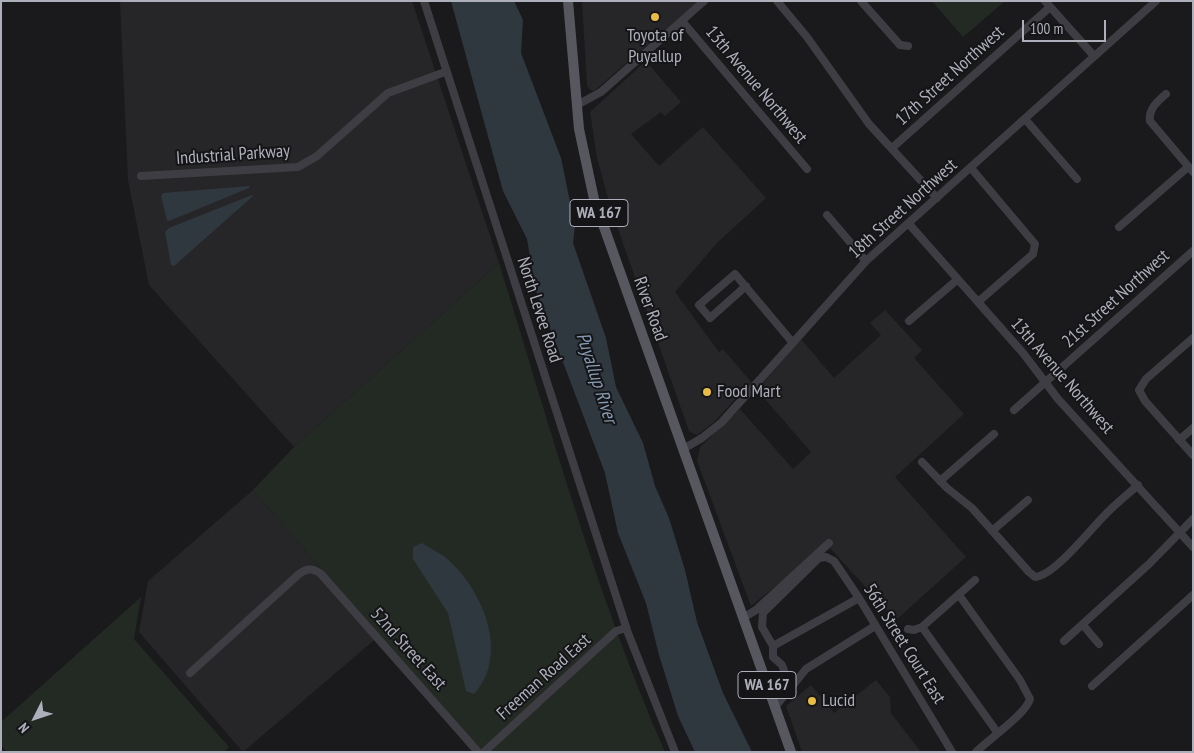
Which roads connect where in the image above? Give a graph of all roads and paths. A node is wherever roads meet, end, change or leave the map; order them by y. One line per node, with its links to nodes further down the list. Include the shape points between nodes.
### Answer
1 (424, 1): 11 (street, North Levee Road)
2 (568, 1): 13 (main road, River Road / WA 167)
3 (704, 1): 8 (street)
4 (777, 1): 17 (street, via 869,124)
5 (861, 1): 9 (street, via 900,45)
6 (1156, 1): 10 (street, 18th Street Northwest)
7 (1047, 4): 10 (street); 17 (street, 17th Street Northwest)
8 (682, 21): 13 (street, via 613,82); 19 (street, 13th Avenue Northwest)
9 (908, 46)
10 (1094, 56): 15 (street, 18th Street Northwest)
11 (445, 72): 21 (street, Industrial Parkway, via 388,93 317,156 298,167); 59 (street, North Levee Road)
12 (1166, 94): 14 (street, via 1154,106)
13 (577, 105): 40 (main road, River Road / WA 167, via 582,147 594,199)
14 (1150, 117): 16 (street); 20 (street)
15 (1025, 119): 18 (street, 18th Street Northwest); 22 (street)
16 (1143, 127)
17 (892, 148): 23 (street)
18 (971, 168): 23 (street, 18th Street Northwest); 31 (street, via 1032,239 1035,249 1026,261)
19 (807, 169)
20 (1191, 170): 26 (street)
21 (141, 176)
22 (1077, 178)
23 (937, 198): 25 (street, 18th Street Northwest)
24 (827, 215): 28 (street)
25 (909, 224): 28 (street, 18th Street Northwest); 29 (street, 13th Avenue Northwest)
26 (1119, 227)
27 (1193, 251): 35 (street, 21st Street Northwest)
28 (866, 261): 34 (street, 18th Street Northwest)
29 (958, 279): 31 (street, 13th Avenue Northwest); 32 (street)
30 (746, 286): 30 (street, via 710,318 699,305 736,274); 34 (street)
31 (978, 302): 35 (street, 13th Avenue Northwest)
32 (909, 321)
33 (1193, 338): 39 (street, via 1139,390)
34 (793, 343): 40 (street, 18th Street Northwest, via 722,422)
35 (1045, 383): 36 (street, 21st Street Northwest); 44 (street, 13th Avenue Northwest)
36 (1014, 410)
37 (1193, 428): 39 (street)
38 (994, 434): 43 (street)
39 (1179, 440): 41 (street)
40 (683, 449): 55 (main road, River Road / WA 167)
41 (1193, 456)
42 (922, 462): 43 (street)
43 (940, 481): 47 (street, via 972,508)
44 (1138, 485): 47 (street, via 1068,554 1037,577 1028,572); 48 (street, 13th Avenue Northwest)
45 (1028, 500): 47 (street)
46 (1193, 519): 48 (street)
47 (992, 531)
48 (1180, 532): 50 (street, 13th Avenue Northwest); 56 (street)
49 (828, 543): 55 (street, via 756,610)
50 (1193, 547)
51 (975, 580): 52 (street)
52 (959, 595): 58 (street); 68 (street, via 1030,696 1026,707)
53 (1193, 595): 65 (street)
54 (859, 598): 57 (street, 56th Street Court East); 63 (street); 63 (street, 56th Street Court East, via 834,561 826,556 819,558 763,613 762,628)
55 (743, 618): 67 (main road, WA 167)
56 (1082, 625): 61 (street); 62 (street)
57 (875, 626): 66 (street, via 806,669); 73 (street, 56th Street Court East)
58 (922, 627): 60 (street); 68 (street)
59 (626, 628): 70 (street, Freeman Road East, via 616,631); 71 (street, North Levee Road)
60 (908, 629)
61 (1064, 640)
62 (1099, 644)
63 (773, 646): 66 (street, via 773,657 782,665)
64 (190, 673): 69 (street, 52nd Street East, via 299,574 314,569 322,574)
65 (1092, 686)
66 (790, 687): 67 (street)
67 (775, 706): 72 (main road, WA 167)
68 (996, 732): 74 (street)
69 (478, 752)
70 (484, 752)
71 (675, 752)
72 (791, 752)
73 (952, 752)
74 (976, 752)

